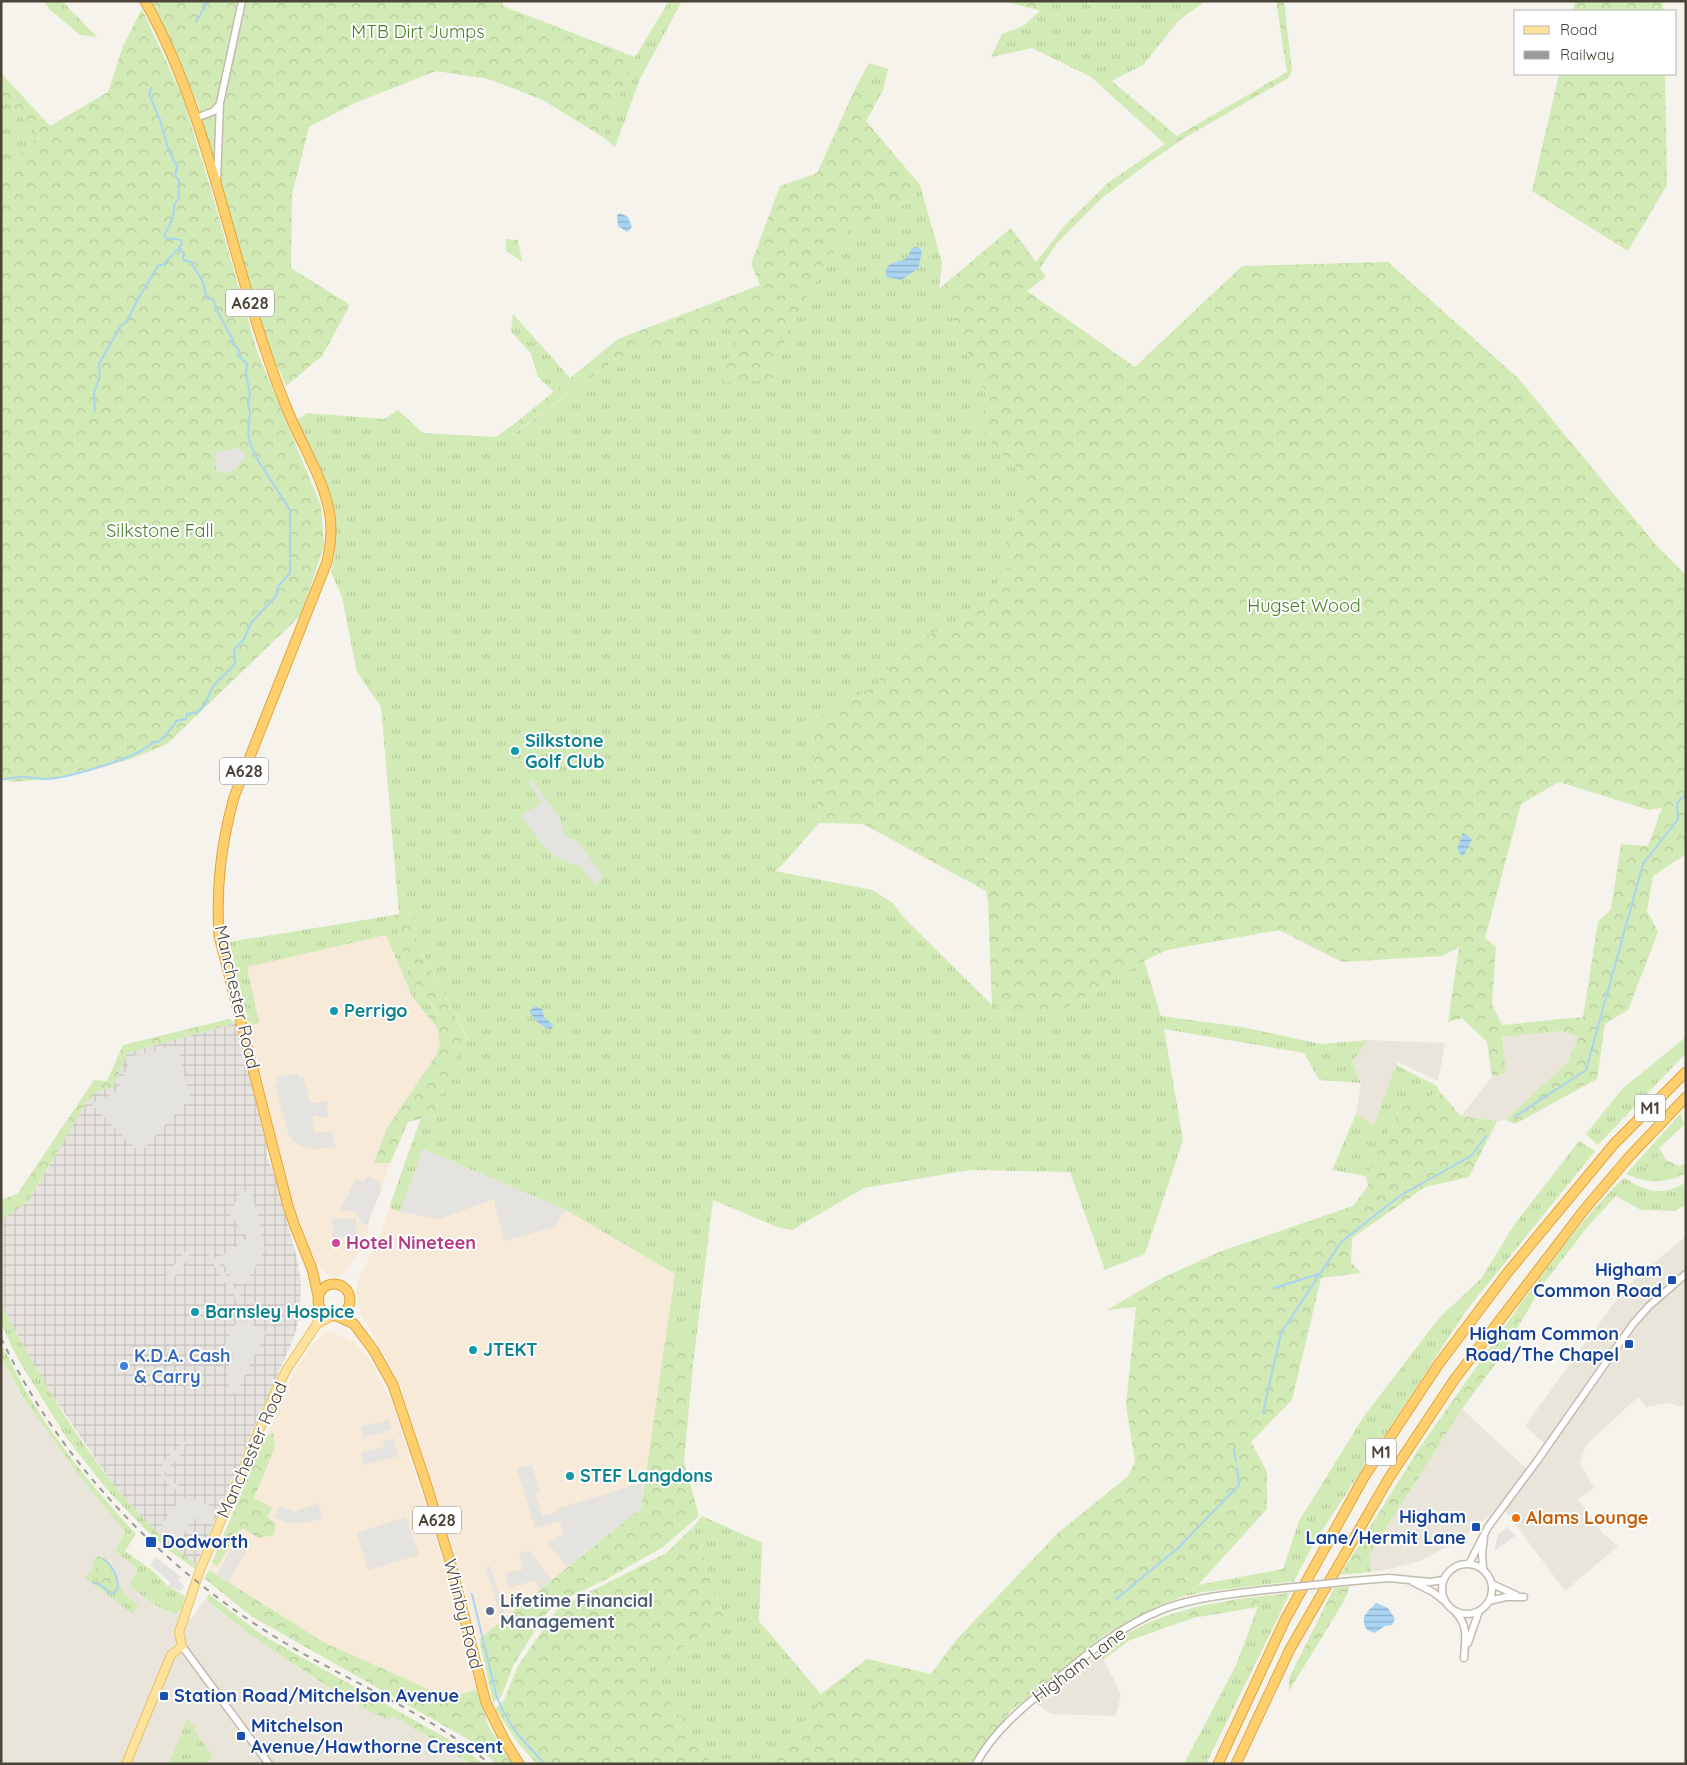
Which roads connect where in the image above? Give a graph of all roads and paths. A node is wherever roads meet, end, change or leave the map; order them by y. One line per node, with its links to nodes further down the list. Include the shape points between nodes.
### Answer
1 (145, 1): 4 (highway, A628, via 189,95)
2 (242, 1): 3 (street)
3 (220, 103): 4 (street, via 214,111); 5 (street)
4 (196, 118): 5 (highway, A628)
5 (217, 188): 8 (highway, Manchester Road / A628, via 254,315 290,416 322,486 332,531 327,562 234,797 224,836 217,894 219,936 288,1206)
6 (1686, 1072): 31 (highway, M1, via 1614,1144 1508,1272 1444,1358 1364,1477 1285,1620)
7 (1686, 1097): 32 (highway, M1, via 1584,1210 1454,1380 1389,1478 1290,1649)
8 (312, 1269): 10 (highway, A628); 11 (highway, Manchester Road / A628)
9 (1686, 1274): 16 (street, via 1633,1324)
10 (335, 1284): 11 (highway, via 324,1288); 12 (highway, A628, via 348,1292)
11 (319, 1303): 13 (highway, A628, via 324,1312); 14 (main road, Manchester Road)
12 (350, 1304): 13 (highway, Manchester Road, via 346,1311); 15 (highway, Whinby Road / A628)
13 (334, 1316): 14 (main road, Manchester Road); 15 (highway, Whinby Road / A628)
14 (318, 1324): 26 (main road, Manchester Road, via 276,1390 196,1581 180,1632)
15 (354, 1324): 29 (highway, Whinby Road / A628, via 378,1356 395,1392 452,1568 486,1702)
16 (1485, 1532): 17 (street); 18 (street)
17 (1469, 1564): 18 (street); 20 (street, via 1455,1566)
18 (1482, 1569): 21 (street)
19 (1402, 1578): 20 (street, via 1430,1582); 22 (street, via 1419,1584); 30 (street, Higham Lane, bridge, via 1353,1580 1201,1598 1167,1608 1103,1642 1013,1716)
20 (1443, 1580): 22 (street)
21 (1492, 1584): 23 (street); 23 (street, via 1524,1597)
22 (1444, 1601): 24 (street)
23 (1489, 1601): 25 (street)
24 (1455, 1612): 25 (street); 25 (street, via 1466,1630 1464,1658)
25 (1479, 1612)
26 (182, 1646): 27 (main road, via 171,1655); 28 (street)
27 (126, 1764)
28 (269, 1764)
29 (519, 1764)
30 (976, 1764)
31 (1218, 1764)
32 (1236, 1764)

